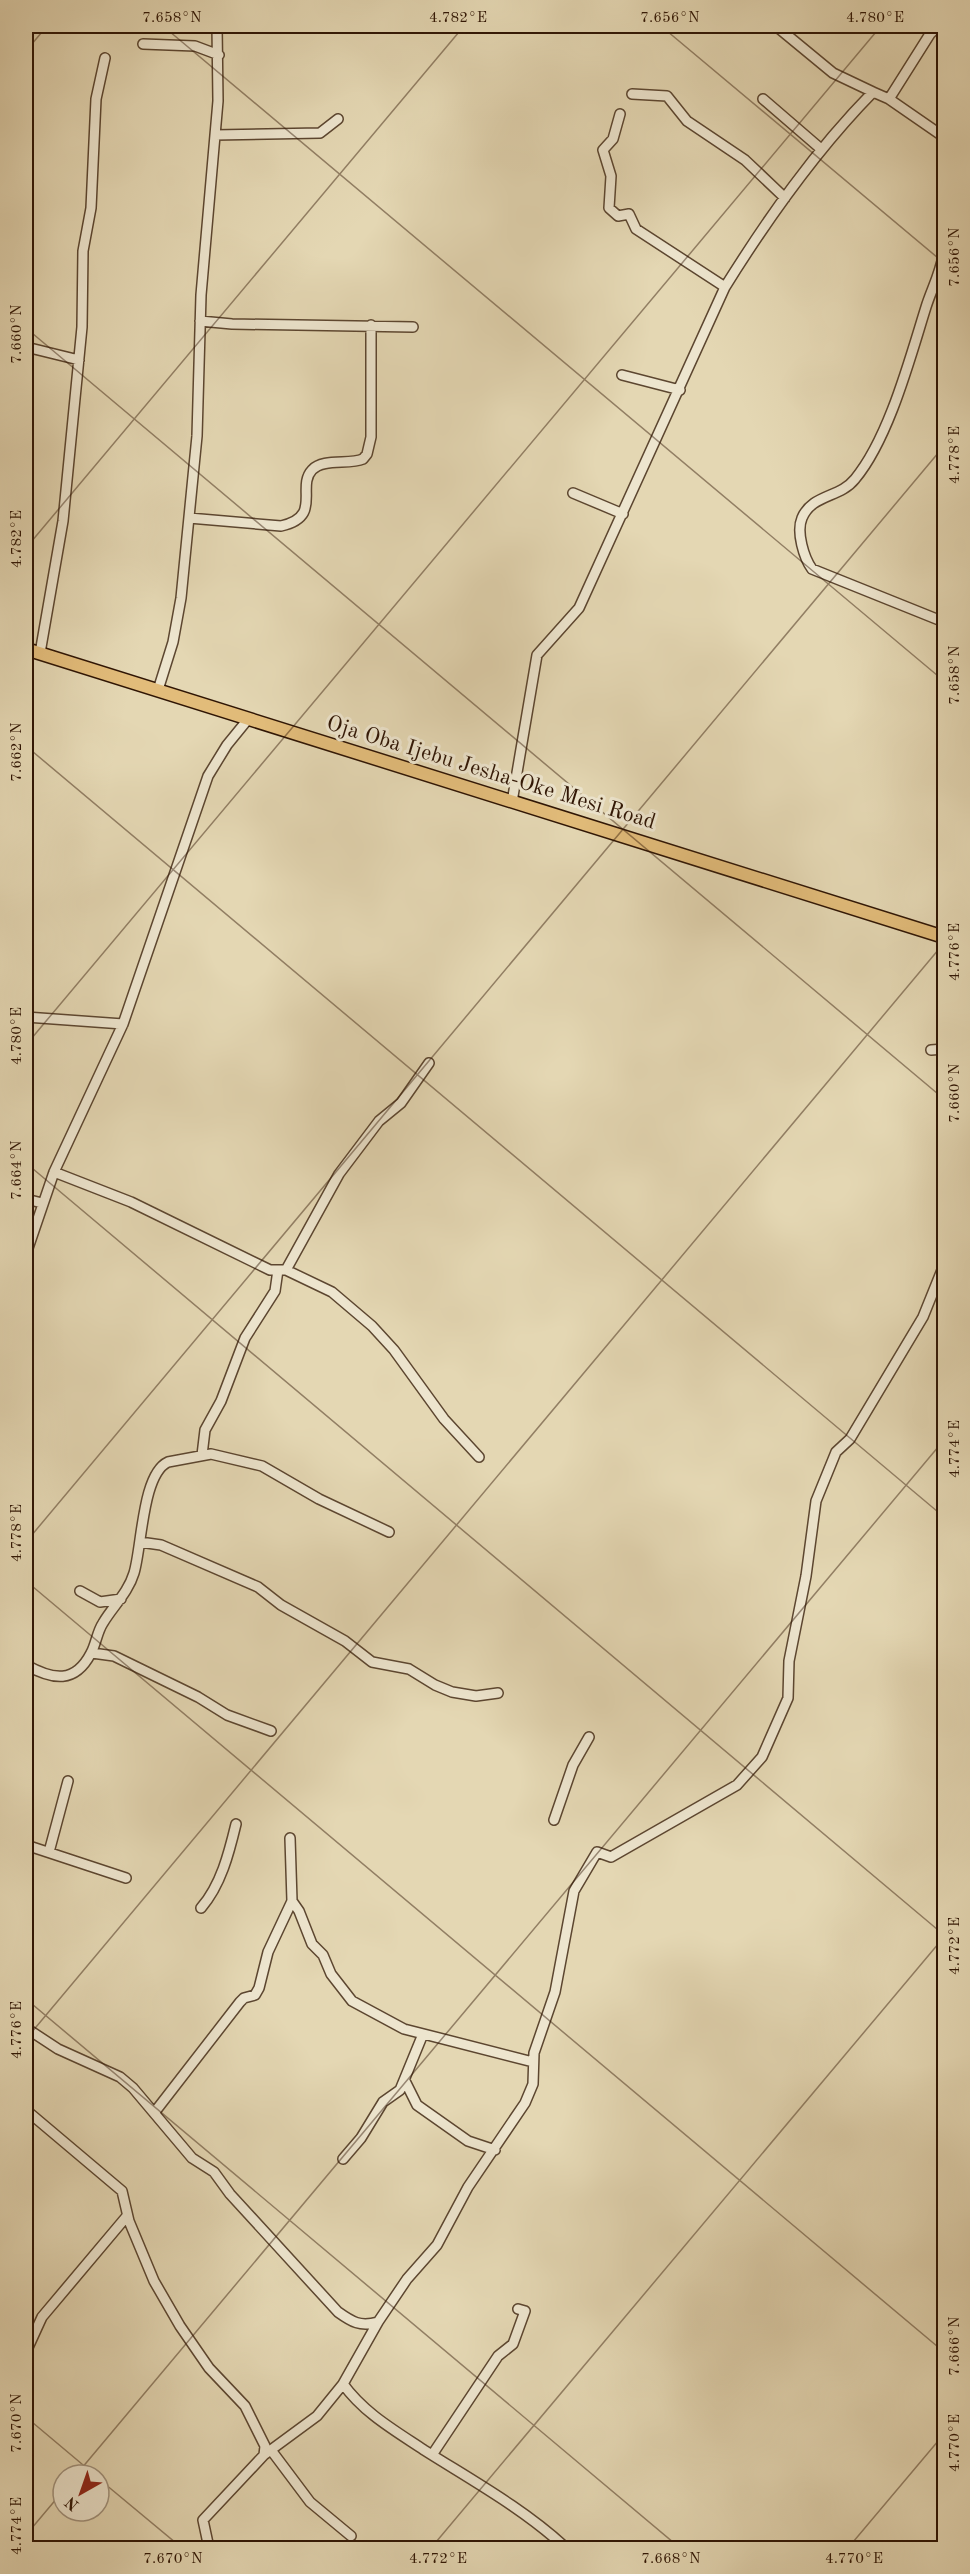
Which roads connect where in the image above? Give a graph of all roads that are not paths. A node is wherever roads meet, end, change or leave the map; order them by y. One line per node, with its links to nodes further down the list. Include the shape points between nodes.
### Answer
1 (217, 26): 5 (street)
2 (777, 26): 7 (street, via 833,73)
3 (938, 26): 10 (street)
4 (143, 44): 5 (street, via 195,46)
5 (219, 55): 13 (street)
6 (105, 58): 23 (street, via 96,99 91,208 83,251 85,282)
7 (873, 92): 10 (street); 15 (street)
8 (632, 94): 16 (street, via 667,96 687,121 745,160)
9 (763, 99): 15 (street)
10 (888, 99): 14 (street)
11 (620, 114): 18 (street, via 613,139 603,150 611,176 609,208 618,216 629,214 636,229)
12 (338, 119): 13 (street, via 320,133)
13 (215, 135): 19 (street)
14 (945, 137)
15 (821, 149): 16 (street)
16 (785, 198): 18 (street)
17 (945, 250): 29 (street, via 876,446 855,480 839,493 816,501 800,521 805,560 812,569)
18 (725, 287): 25 (street)
19 (200, 321): 20 (street); 28 (street, via 197,436)
20 (371, 325): 21 (street); 28 (street, via 371,437 363,459 325,464 312,470 304,512 291,524)
21 (413, 327)
22 (26, 347): 23 (street)
23 (79, 360): 31 (street, via 63,520)
24 (622, 375): 25 (street)
25 (680, 390): 27 (street)
26 (573, 493): 27 (street)
27 (623, 514): 34 (street, via 579,608 537,655)
28 (189, 518): 32 (street, via 181,598)
29 (945, 622)
30 (26, 648): 31 (main road, Oja Oba Ijebu Jesha-Oke Mesi Road)
31 (40, 653): 32 (main road, Oja Oba Ijebu Jesha-Oke Mesi Road)
32 (158, 690): 33 (main road, Oja Oba Ijebu Jesha-Oke Mesi Road)
33 (249, 718): 34 (main road, Oja Oba Ijebu Jesha-Oke Mesi Road); 37 (street, via 208,776)
34 (512, 802): 35 (main road, Oja Oba Ijebu Jesha-Oke Mesi Road)
35 (945, 936)
36 (26, 1017): 37 (street)
37 (123, 1024): 41 (street)
38 (945, 1049): 39 (street)
39 (931, 1050)
40 (429, 1063): 46 (street, via 339,1174)
41 (54, 1172): 43 (street); 46 (street, via 131,1202 270,1270)
42 (26, 1199): 43 (street)
43 (42, 1203): 44 (street)
44 (26, 1254)
45 (945, 1264): 71 (street, via 924,1317 850,1440 836,1452 827,1470 816,1501 789,1661 788,1698 762,1757 737,1785 637,1844 611,1857 597,1852 574,1891 555,1992)
46 (282, 1270): 47 (street, via 275,1291 245,1338 221,1401 205,1430); 48 (street, via 332,1292 372,1326 444,1419)
47 (202, 1455): 49 (street, via 262,1466); 50 (street, via 168,1462 158,1471 145,1510)
48 (479, 1457)
49 (389, 1532)
50 (140, 1542): 52 (street, via 129,1589); 57 (street, via 162,1545 258,1587 372,1662 410,1669 452,1692 476,1696)
51 (80, 1591): 53 (street)
52 (121, 1599): 53 (street); 54 (street)
53 (100, 1602): 54 (street)
54 (102, 1624): 55 (street)
55 (92, 1653): 56 (street, via 81,1669 68,1676 44,1673); 58 (street, via 114,1656 226,1715)
56 (26, 1665)
57 (498, 1693)
58 (271, 1731)
59 (589, 1737): 61 (street, via 573,1765)
60 (68, 1781): 65 (street)
61 (554, 1820)
62 (236, 1824): 68 (street, via 222,1870 210,1898)
63 (290, 1838): 67 (street)
64 (26, 1845): 65 (street)
65 (49, 1851): 66 (street)
66 (126, 1878)
67 (292, 1900): 70 (street, via 312,1944 324,1955 331,1974 352,2001 384,2020); 74 (street, via 267,1952 255,1995 240,2002)
68 (201, 1908)
69 (26, 2028): 74 (street, via 58,2049 120,2077)
70 (423, 2034): 71 (street); 72 (street)
71 (533, 2062): 75 (street, via 533,2084 525,2103)
72 (405, 2081): 75 (street, via 417,2105 468,2141); 76 (street, via 400,2090 383,2102)
73 (26, 2110): 77 (street, via 86,2163 117,2184)
74 (154, 2113): 79 (street, via 192,2158 214,2172 338,2312 365,2325)
75 (495, 2150): 79 (street, via 460,2198 437,2245 407,2279)
76 (343, 2159)
77 (128, 2216): 80 (street, via 42,2317); 82 (street, via 147,2267 180,2326 209,2368 245,2406)
78 (518, 2309): 83 (street, via 525,2311 513,2344 498,2356)
79 (378, 2322): 81 (street)
80 (26, 2352)
81 (343, 2384): 82 (street, via 317,2416); 83 (street, via 358,2405)
82 (268, 2453): 84 (street, via 310,2502); 85 (street, via 203,2520)
83 (432, 2455): 86 (street, via 516,2507)
84 (351, 2536)
85 (209, 2548)
86 (566, 2548)

